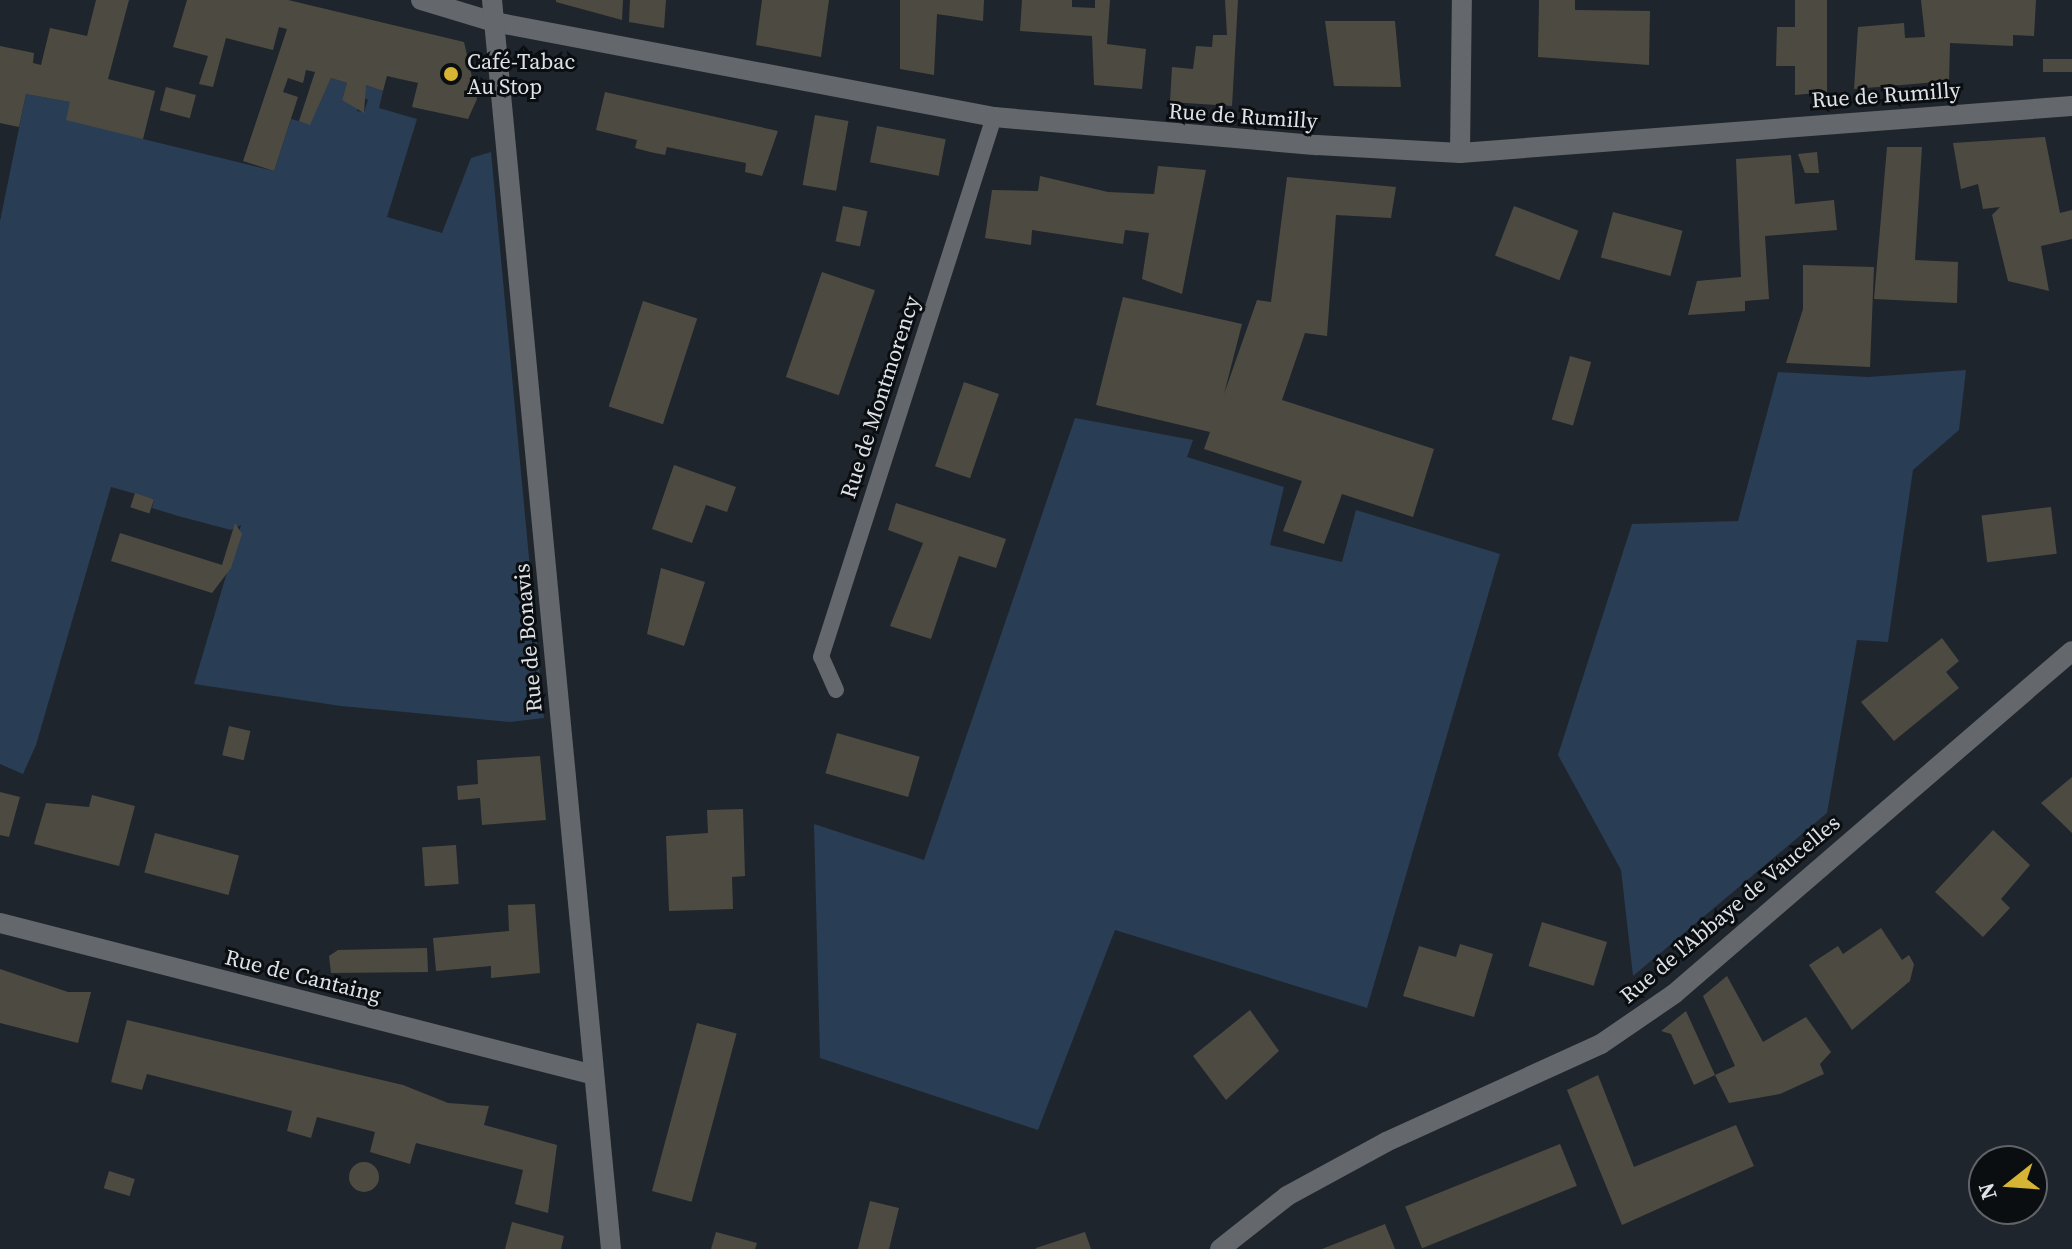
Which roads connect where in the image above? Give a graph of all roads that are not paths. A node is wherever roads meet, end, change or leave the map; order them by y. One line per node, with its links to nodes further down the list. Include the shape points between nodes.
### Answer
1 (421, 0): 4 (street, Rue de Rumilly)
2 (492, 0): 4 (street, Rue de Bonavis)
3 (1462, 0): 7 (street)
4 (494, 22): 6 (street, Rue de Rumilly); 11 (street, Rue de Bonavis)
5 (2072, 106): 7 (street, Rue de Rumilly)
6 (994, 117): 7 (street, Rue de Rumilly); 9 (lane, Rue de Montmorency, via 821,657)
7 (1460, 153)
8 (2072, 651): 13 (street, Rue de l'Abbaye de Vaucelles, via 1674,994 1601,1044 1386,1142 1287,1196)
9 (836, 690)
10 (0, 923): 11 (street, Rue de Cantaing)
11 (594, 1075): 12 (street, Rue de Bonavis)
12 (611, 1249)
13 (1220, 1249)

